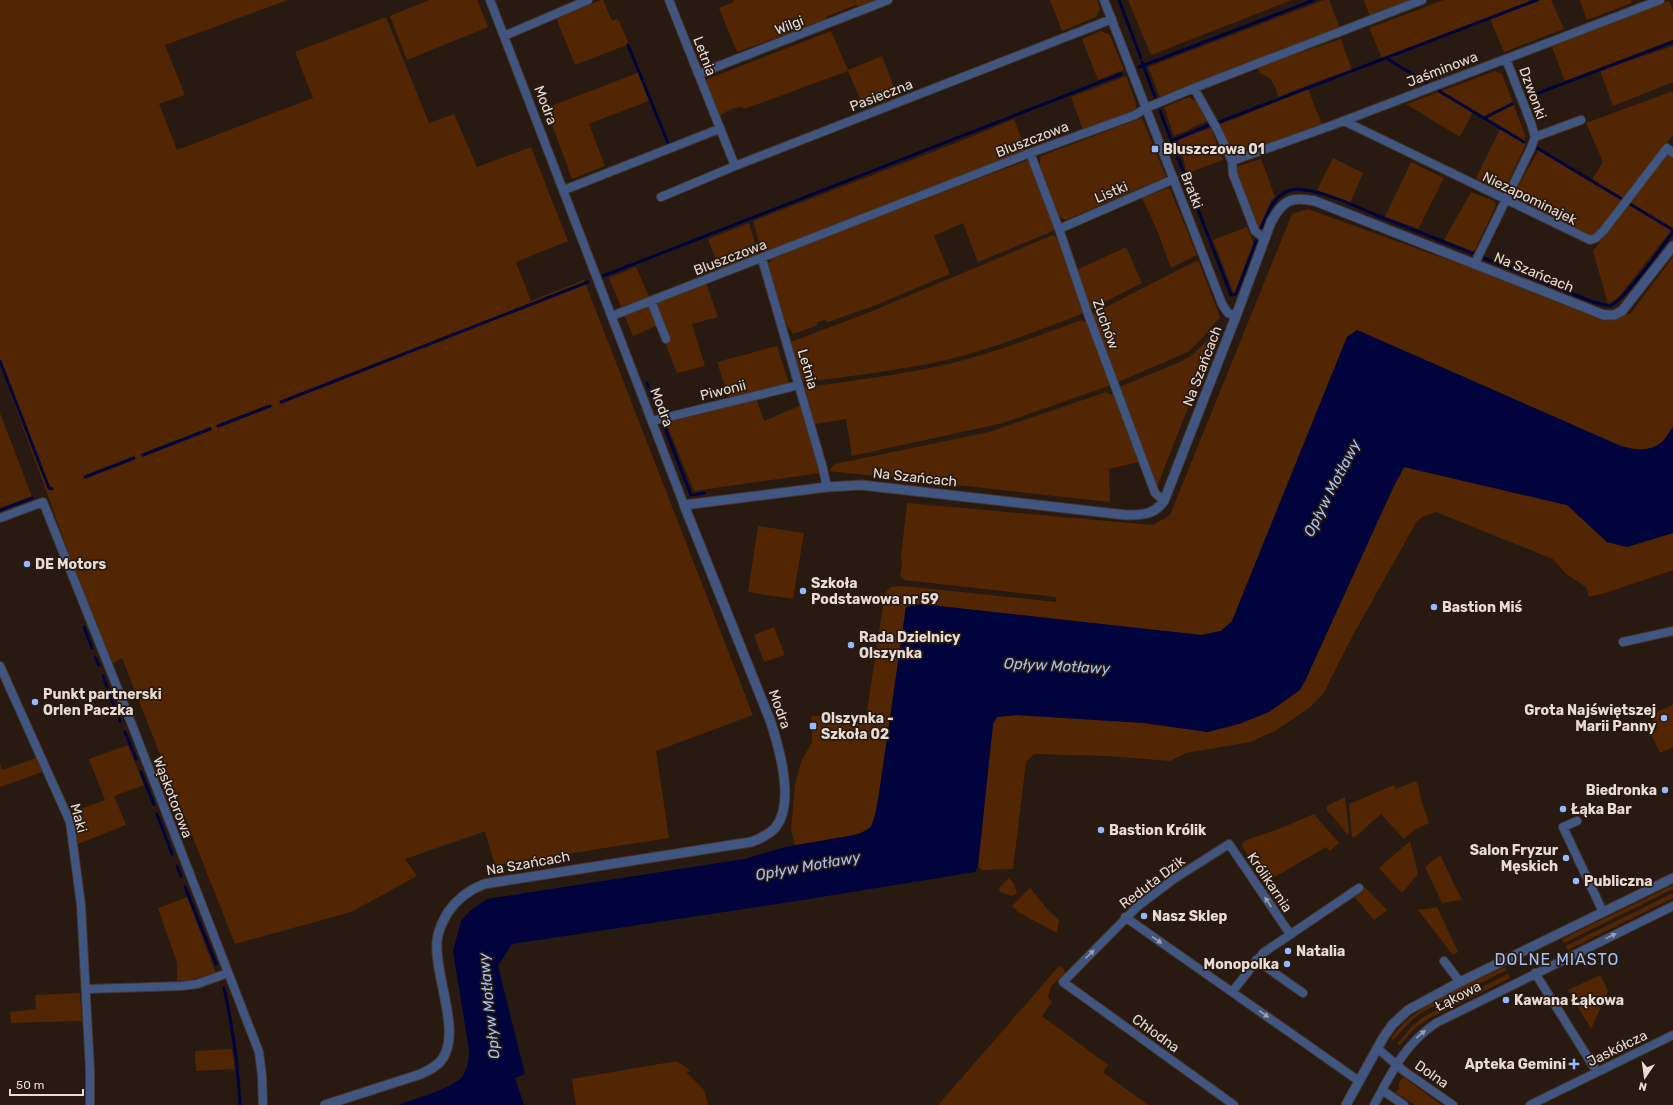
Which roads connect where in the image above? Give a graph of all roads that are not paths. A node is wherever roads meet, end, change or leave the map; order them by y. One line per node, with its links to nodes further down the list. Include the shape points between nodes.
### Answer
1 (490, 0): 9 (street, Modra)
2 (588, 0): 9 (street)
3 (669, 0): 11 (street, Letnia)
4 (888, 0): 11 (street, Wilgi)
5 (1104, 0): 8 (street, Bratki)
6 (1422, 0): 12 (street, Bluszczowa)
7 (1660, 0): 10 (street, Jaśminowa)
8 (1112, 20): 13 (street, Bratki); 21 (street, Pasieczna)
9 (504, 36): 23 (street, Modra)
10 (1506, 59): 15 (street, Jaśminowa); 17 (street, Dzwonki)
11 (698, 74): 16 (street, Letnia)
12 (1194, 88): 13 (street, Bluszczowa); 20 (street)
13 (1146, 108): 19 (street, Bluszczowa, via 1135,115); 22 (street, Bratki)
14 (1581, 120): 17 (street, Dzwonki)
15 (1344, 121): 20 (street, Jaśminowa); 25 (street, Niezapominajek)
16 (719, 129): 21 (street, Letnia); 23 (street)
17 (1534, 137): 25 (street, Dzwonki)
18 (1673, 153): 25 (street, Niezapominajek, via 1667,148 1604,230 1590,240)
19 (1030, 154): 26 (street, Zuchów); 29 (street, Bluszczowa)
20 (1232, 161): 27 (street, via 1233,174 1255,231)
21 (735, 166): 24 (street, Pasieczna)
22 (1174, 180): 26 (street, Listki); 33 (street, Bratki, via 1222,304 1228,313)
23 (564, 190): 32 (street, Modra)
24 (661, 197)
25 (1505, 200): 30 (street, Dzwonki)
26 (1059, 229): 38 (street, Zuchów, via 1155,494)
27 (1265, 239): 30 (street, Na Szańcach, via 1278,211 1287,202 1301,198 1315,201); 33 (street, Na Szańcach)
28 (1673, 246): 30 (street, Na Szańcach, via 1622,311 1614,315 1599,314)
29 (762, 259): 31 (street, Bluszczowa); 35 (street, Letnia)
30 (1475, 263)
31 (650, 301): 32 (street, Bluszczowa); 34 (street)
32 (612, 316): 36 (street, Modra)
33 (1236, 316): 38 (street, Na Szańcach)
34 (666, 339)
35 (799, 385): 36 (street, Piwonii); 37 (street, Letnia)
36 (652, 421): 39 (street, Modra)
37 (827, 487): 38 (street, Na Szańcach, via 867,486 1126,515 1153,512); 39 (street, Na Szańcach)
38 (1164, 501)
39 (684, 505): 45 (street, Modra, via 770,720 780,753 784,798 783,809)
40 (0, 518): 55 (street, Wąskotorowa, via 43,502)
41 (1673, 631): 42 (street)
42 (1623, 642)
43 (0, 666): 59 (street, Maki, via 70,822 81,905)
44 (1577, 821): 50 (street, via 1563,827)
45 (775, 827): 70 (street, Na Szańcach, via 768,835 751,842 484,884 473,889 455,903 443,921 438,937 438,964 450,1033 442,1059 421,1074)
46 (1229, 844): 51 (street, Reduta Dzik, via 1174,879); 52 (street, Królikarnia, one-way to 46)
47 (1673, 878): 50 (street, Łąkowa)
48 (1359, 888): 52 (street, Królikarnia)
49 (1673, 906): 56 (street, Łąkowa, one-way to 49)
50 (1603, 912): 58 (street, Łąkowa)
51 (1125, 917): 57 (street, Reduta Dzik, one-way to 51); 60 (street, one-way to 60)
52 (1290, 934): 53 (street, Królikarnia)
53 (1256, 960): 60 (street, Królikarnia); 61 (street)
54 (1444, 961): 58 (street, Łąkowa)
55 (228, 973): 59 (street, via 190,985); 69 (street, Wąskotorowa, via 259,1052)
56 (1535, 973): 64 (street, Łąkowa, one-way to 56, via 1413,1041 1436,1023); 65 (street)
57 (1063, 982): 71 (street, Chłodna)
58 (1460, 982): 63 (street, Łąkowa, via 1408,1010 1392,1025)
59 (87, 989): 68 (street, Maki)
60 (1232, 992): 66 (street, one-way to 66)
61 (1303, 993)
62 (1673, 1035): 65 (street, Jaskółcza)
63 (1377, 1048): 64 (street, Dolna); 66 (street, Łąkowa)
64 (1397, 1064): 67 (street, Łąkowa); 75 (street, Dolna)
65 (1597, 1072): 76 (street, Jaskółcza)
66 (1359, 1081): 72 (street, Łąkowa)
67 (1382, 1090): 73 (street, Łąkowa); 74 (street)
68 (90, 1105)
69 (263, 1105)
70 (325, 1105)
71 (1234, 1105)
72 (1346, 1105)
73 (1374, 1105)
74 (1404, 1105)
75 (1453, 1105)
76 (1530, 1105)

